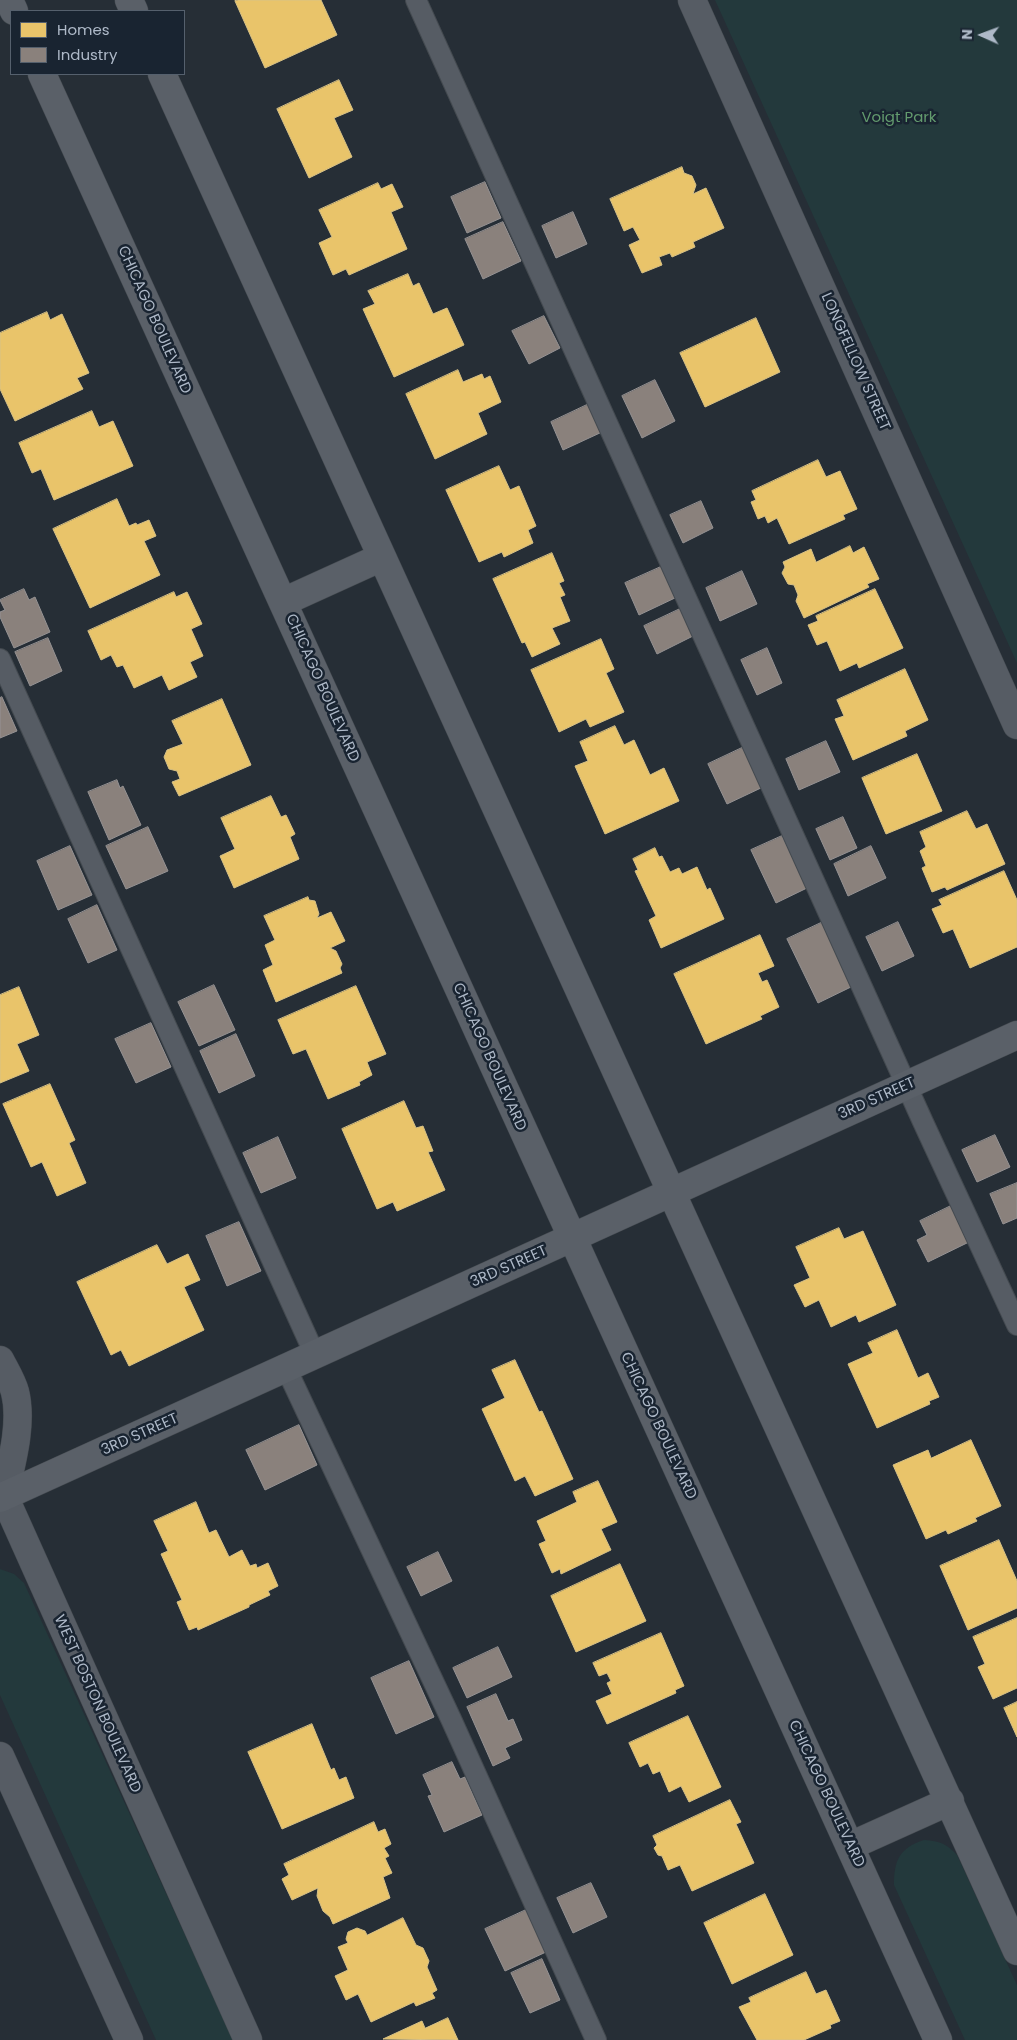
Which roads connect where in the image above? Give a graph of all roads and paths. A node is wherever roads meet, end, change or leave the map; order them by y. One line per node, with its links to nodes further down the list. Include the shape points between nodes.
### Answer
1 (416, 0): 10 (lane)
2 (692, 0): 8 (street, LONGFELLOW STREET)
3 (42, 75): 6 (street, CHICAGO BOULEVARD)
4 (162, 75): 5 (street)
5 (382, 556): 6 (street); 11 (street)
6 (283, 602): 12 (street, CHICAGO BOULEVARD)
7 (0, 659): 14 (lane)
8 (1017, 725)
9 (1017, 1034): 10 (street, 3RD STREET)
10 (906, 1085): 11 (street, 3RD STREET); 13 (lane)
11 (671, 1192): 12 (street, 3RD STREET); 19 (street)
12 (572, 1238): 14 (street, 3RD STREET); 20 (street, CHICAGO BOULEVARD)
13 (1017, 1325)
14 (315, 1355): 16 (street, 3RD STREET)
15 (0, 1360): 17 (street, via 15,1392 17,1424 15,1450)
16 (286, 1368): 17 (street, 3RD STREET); 24 (lane, via 451,1718)
17 (2, 1497): 23 (street, WEST BOSTON BOULEVARD)
18 (0, 1756): 22 (street)
19 (950, 1801): 20 (street); 21 (street)
20 (850, 1846): 25 (street, CHICAGO BOULEVARD)
21 (1017, 1951)
22 (129, 2040)
23 (248, 2040)
24 (596, 2040)
25 (938, 2040)

